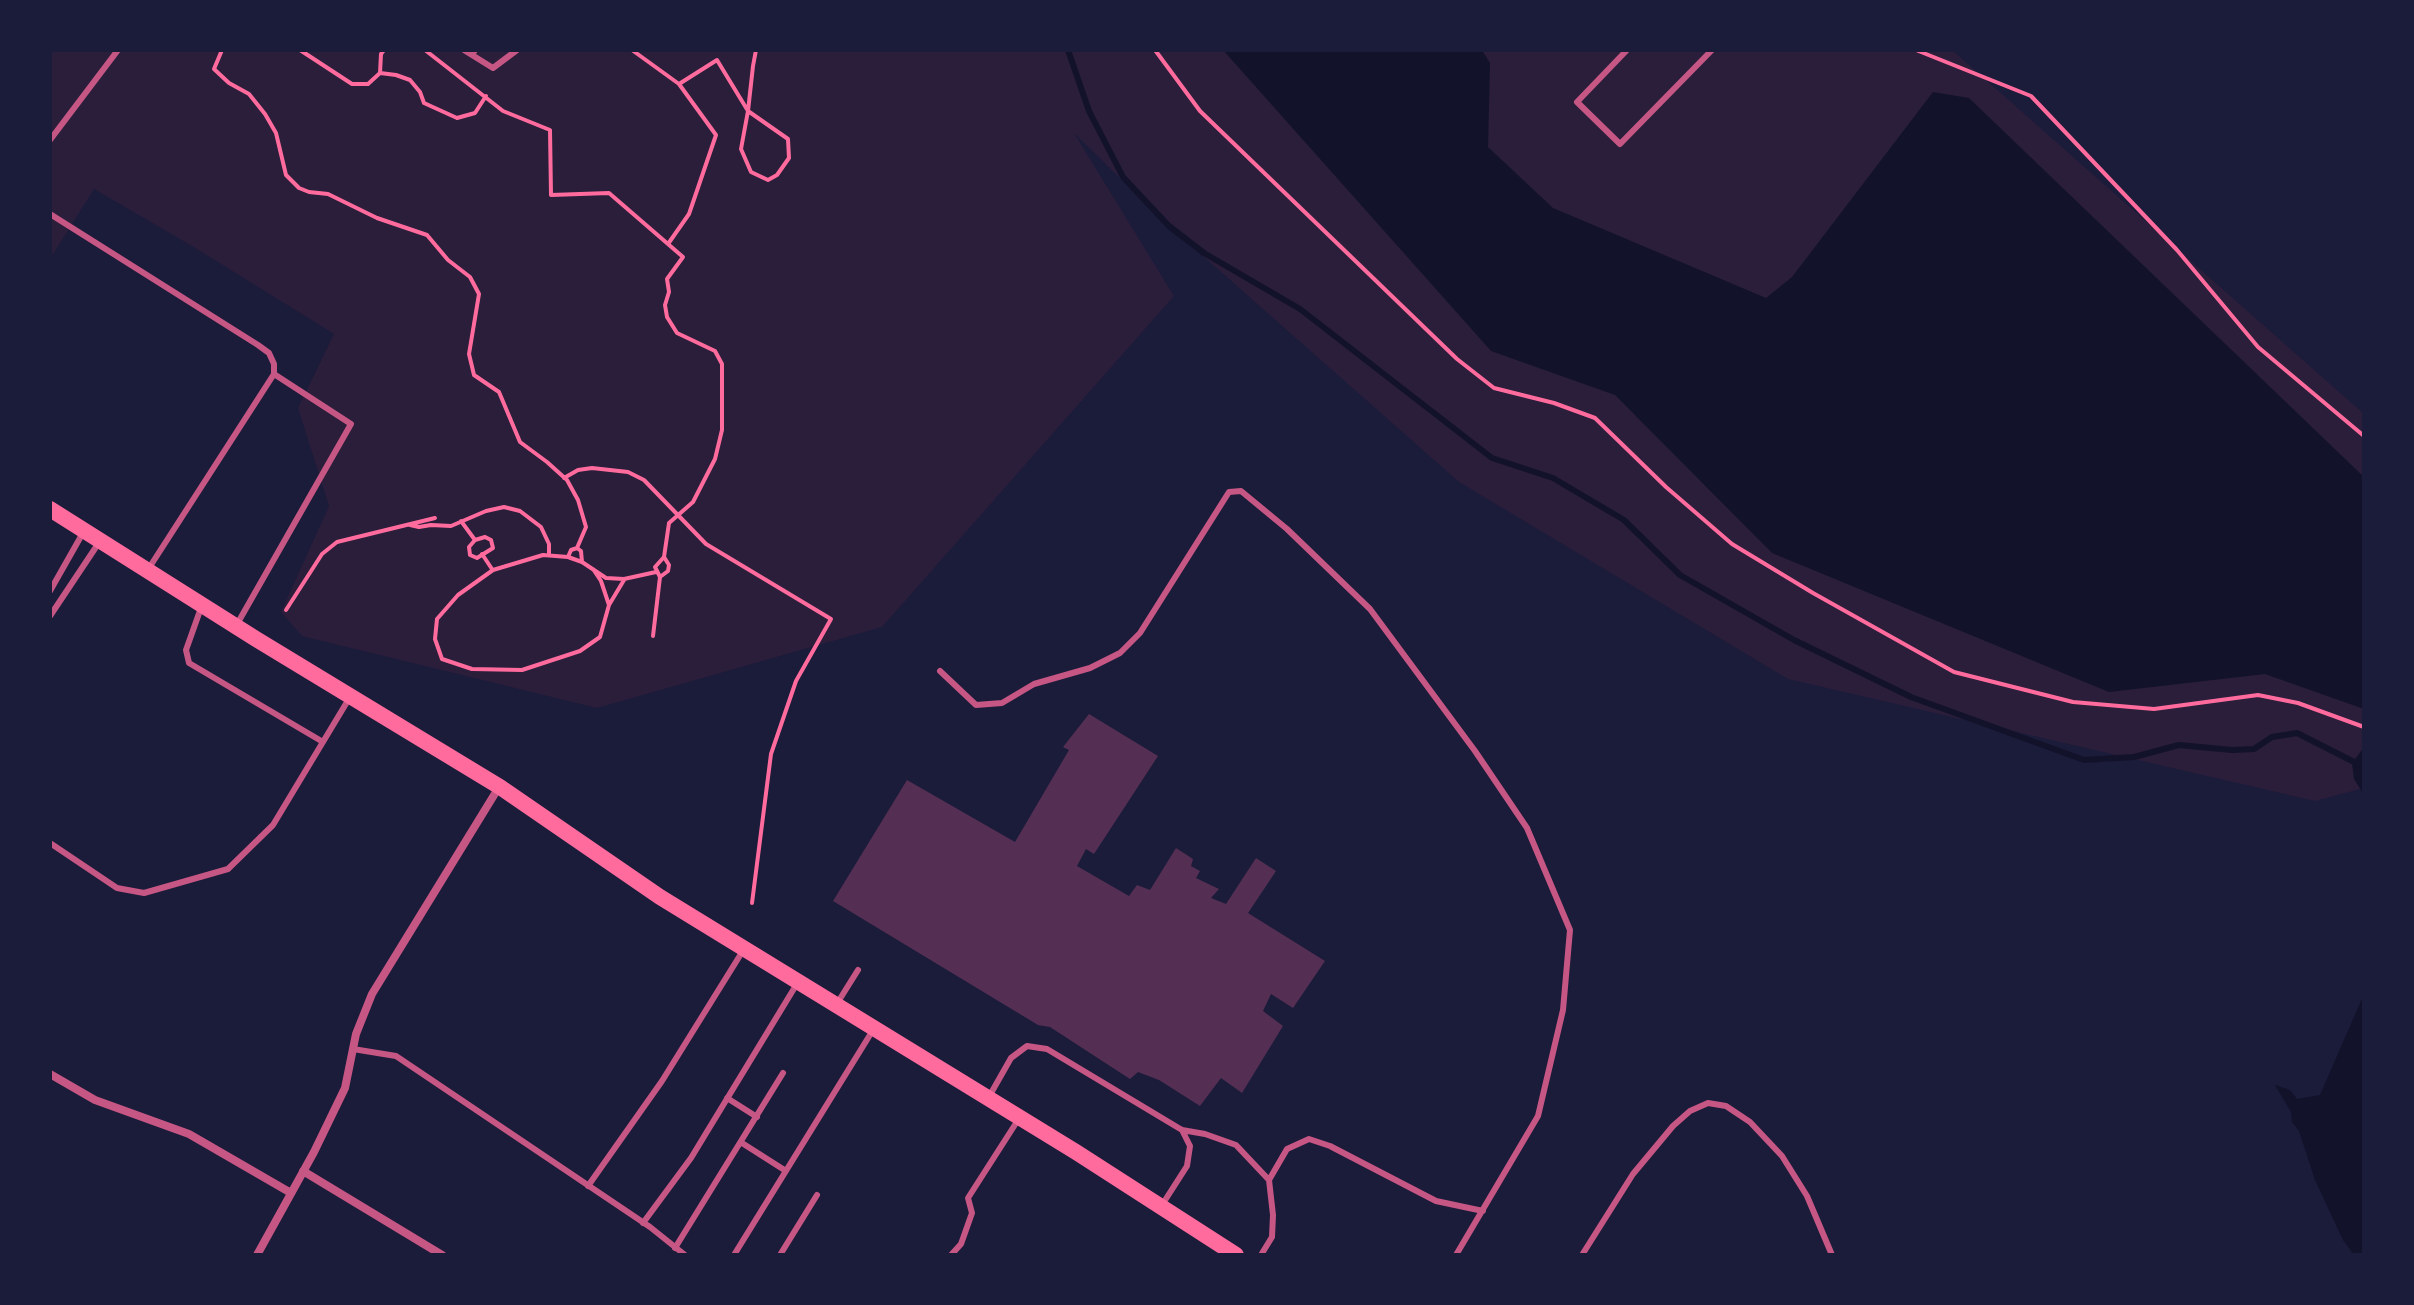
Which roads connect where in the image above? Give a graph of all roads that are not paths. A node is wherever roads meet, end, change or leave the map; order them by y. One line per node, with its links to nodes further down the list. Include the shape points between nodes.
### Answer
1 (118, 50): 7 (lane)
2 (464, 50): 6 (lane)
3 (517, 50): 6 (lane, via 493,68)
4 (1627, 50): 5 (lane, via 1577,102 1620,144)
5 (1712, 50)
6 (474, 52)
7 (50, 140)
8 (50, 214): 9 (lane, via 258,345 269,353)
9 (274, 374): 13 (lane); 17 (lane, via 351,424)
10 (50, 509): 11 (main road)
11 (84, 531): 12 (main road); 14 (lane)
12 (100, 541): 13 (main road); 16 (lane)
13 (147, 571): 15 (main road)
14 (50, 591)
15 (202, 605): 17 (main road); 20 (lane, via 186,650 189,663)
16 (50, 616)
17 (236, 627): 19 (main road)
18 (940, 671): 44 (lane, via 976,705 1002,703 1034,684 1120,653 1140,633 1229,492 1241,491 1287,529 1370,609 1527,828 1570,930 1563,1010 1538,1116)
19 (350, 697): 20 (lane); 21 (main road)
20 (323, 742): 22 (lane, via 273,825 228,869 144,893 117,888)
21 (500, 787): 23 (main road); 28 (street, via 372,994)
22 (50, 843)
23 (744, 949): 25 (main road); 40 (lane, via 662,1081)
24 (858, 970): 26 (lane)
25 (798, 982): 26 (main road); 31 (lane)
26 (836, 1005): 27 (main road)
27 (874, 1028): 32 (main road); 38 (lane)
28 (353, 1049): 37 (street, via 345,1088); 40 (lane, via 396,1056)
29 (783, 1073): 33 (lane)
30 (50, 1074): 41 (street, via 95,1100 189,1134)
31 (727, 1098): 33 (lane); 45 (lane)
32 (988, 1098): 34 (main road); 35 (lane, via 1011,1058 1027,1046 1047,1049)
33 (757, 1117): 36 (lane)
34 (1020, 1117): 43 (main road); 52 (lane, via 968,1198 972,1213 961,1244)
35 (1182, 1130): 39 (lane, via 1236,1145); 43 (lane, via 1190,1146 1187,1166)
36 (742, 1143): 38 (lane); 46 (lane)
37 (303, 1171): 41 (street); 48 (street)
38 (786, 1171): 50 (lane)
39 (1269, 1180): 44 (lane, via 1287,1149 1309,1139 1436,1201); 54 (lane, via 1272,1237)
40 (588, 1186): 45 (lane)
41 (291, 1193): 47 (street)
42 (817, 1195): 51 (lane)
43 (1161, 1206): 53 (main road)
44 (1483, 1211): 55 (lane)
45 (643, 1223): 46 (lane)
46 (675, 1248): 49 (lane)
47 (257, 1255)
48 (442, 1255)
49 (685, 1255)
50 (734, 1255)
51 (780, 1255)
52 (951, 1255)
53 (1236, 1255)
54 (1261, 1255)
55 (1456, 1255)
56 (1582, 1255): 57 (lane, via 1633,1174 1673,1126 1708,1103 1726,1106 1750,1122 1782,1156 1807,1196)
57 (1832, 1255)

